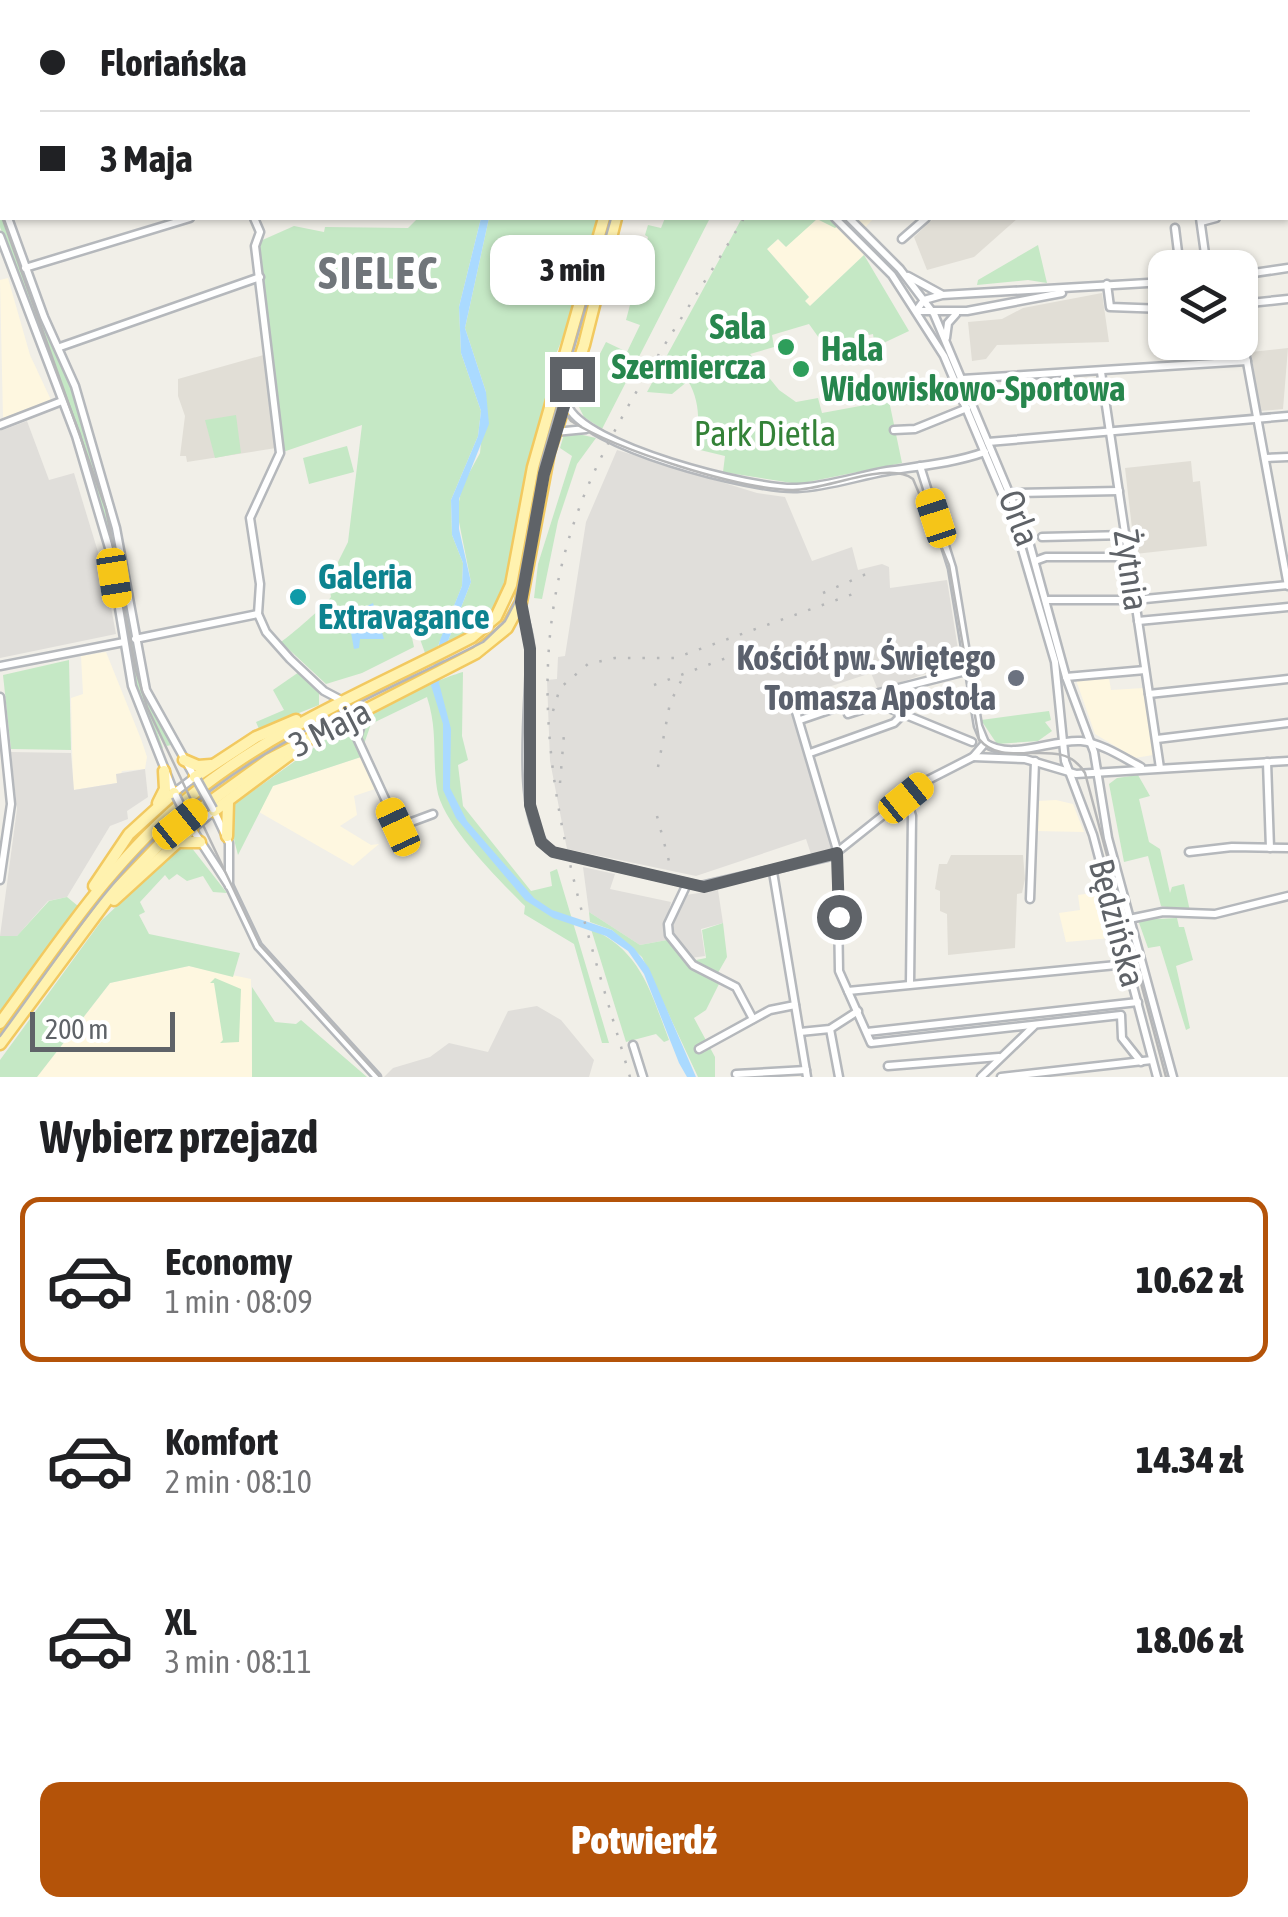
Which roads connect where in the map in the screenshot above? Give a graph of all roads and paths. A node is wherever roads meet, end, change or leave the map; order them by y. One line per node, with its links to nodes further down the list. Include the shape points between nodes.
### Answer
1 (9, 220): 15 (street)
2 (183, 220): 15 (street)
3 (255, 220): 19 (street)
4 (603, 220): 38 (main road, 3 Maja)
5 (615, 220): 39 (main road, 3 Maja)
6 (836, 220): 31 (street, Orla, via 875,256)
7 (851, 220): 17 (street)
8 (924, 220): 12 (street)
9 (1200, 220): 14 (street)
10 (1175, 228): 13 (street)
11 (0, 236): 42 (street)
12 (902, 239)
13 (1178, 250)
14 (1204, 250)
15 (24, 268): 35 (street)
16 (1288, 268): 18 (street)
17 (900, 269): 25 (street); 26 (street, Orla)
18 (1258, 272)
19 (260, 277): 35 (street); 68 (street, via 280,453 250,518)
20 (1148, 283): 21 (street)
21 (1107, 284): 22 (street); 30 (street, via 1110,308)
22 (1082, 287): 23 (street); 29 (street)
23 (986, 292): 24 (street); 29 (street, via 982,302)
24 (966, 293): 25 (street); 32 (street, via 973,304)
25 (942, 295): 26 (street)
26 (924, 300): 31 (street); 33 (street, Orla)
27 (1288, 300): 28 (street)
28 (1258, 302)
29 (988, 308): 32 (street)
30 (1148, 309)
31 (916, 311): 33 (street); 43 (street, Orla)
32 (963, 312): 33 (street); 34 (street, via 948,323)
33 (934, 314): 34 (street, Orla)
34 (946, 340): 40 (street, Orla)
35 (60, 346): 72 (street, via 116,528)
36 (1247, 361): 37 (street); 45 (street)
37 (1101, 372): 40 (street); 50 (street, Żytnia)
38 (558, 375): 39 (street); 82 (main road, 3 Maja, via 508,594 490,624)
39 (572, 379): 41 (main road, 3 Maja)
40 (962, 379): 51 (street, Orla)
41 (566, 398): 47 (street, via 572,418); 49 (main road, 3 Maja)
42 (62, 401): 46 (street); 73 (street, via 106,530)
43 (967, 408): 48 (street, via 915,429); 52 (street, Orla)
44 (1288, 416): 45 (street)
45 (1258, 417): 50 (street); 54 (street)
46 (0, 425)
47 (587, 429): 49 (street); 55 (street, via 646,455 780,487)
48 (894, 430)
49 (555, 432): 66 (main road, 3 Maja)
50 (1110, 433): 51 (street); 57 (street, Żytnia)
51 (992, 440): 56 (street, Orla)
52 (985, 452): 55 (street); 96 (street, Orla, via 1040,599 1057,674)
53 (1288, 457): 54 (street)
54 (1265, 458): 61 (street)
55 (920, 466): 75 (street, via 952,568)
56 (1008, 491): 57 (street); 62 (street, Orla)
57 (1120, 492): 58 (street, Żytnia)
58 (1126, 535): 59 (street); 60 (street, Żytnia)
59 (1042, 537)
60 (1129, 557): 62 (street); 65 (street, Żytnia)
61 (1286, 558): 63 (street)
62 (1036, 562): 64 (street, Orla)
63 (1288, 586): 65 (street)
64 (1048, 600): 65 (street); 77 (street, Orla)
65 (1135, 600): 69 (street, Żytnia)
66 (521, 602): 70 (main road, 3 Maja); 71 (street)
67 (1288, 606): 69 (street)
68 (258, 614): 72 (street); 79 (street, via 266,632)
69 (1138, 621): 76 (street, Żytnia)
70 (507, 628): 71 (street); 84 (main road, 3 Maja, via 493,642)
71 (525, 631): 127 (street, via 530,805 545,847)
72 (135, 639): 100 (street, via 154,707)
73 (124, 642): 74 (street); 107 (street)
74 (0, 666)
75 (970, 670): 88 (street); 95 (street)
76 (1146, 670): 77 (street); 80 (street, Żytnia)
77 (1066, 677): 97 (street, Orla)
78 (1288, 678): 80 (street)
79 (324, 692): 82 (street); 86 (street)
80 (1150, 694): 93 (street, Żytnia)
81 (0, 697): 126 (street, via 11,804)
82 (344, 701): 86 (main road, 3 Maja)
83 (794, 705): 88 (street)
84 (366, 708): 89 (main road, 3 Maja); 92 (street)
85 (848, 714): 87 (street, via 879,704)
86 (318, 715): 91 (main road); 104 (main road, via 270,730); 131 (main road, 3 Maja, via 188,797)
87 (902, 715): 94 (street); 98 (street)
88 (800, 720): 98 (street)
89 (338, 722): 91 (main road, 3 Maja); 92 (street)
90 (1288, 723): 93 (street)
91 (323, 730): 113 (main road); 132 (main road, 3 Maja, via 240,777 180,824)
92 (357, 738): 116 (street, via 398,827)
93 (1157, 739): 106 (street, Żytnia)
94 (972, 742)
95 (985, 743): 96 (street, via 1001,749); 99 (street)
96 (1063, 744): 97 (street); 109 (street, Orla)
97 (1092, 744): 105 (street); 108 (street, Będzińska)
98 (810, 754): 124 (street)
99 (970, 758): 101 (street); 112 (street)
100 (184, 760): 104 (main road); 110 (street)
101 (1035, 761): 109 (street); 130 (street)
102 (1267, 762): 103 (street); 106 (street); 121 (street)
103 (1288, 762)
104 (212, 764): 110 (main road)
105 (1143, 768): 106 (street); 108 (street)
106 (1160, 768)
107 (164, 771): 111 (street); 114 (main road)
108 (1098, 771): 109 (street); 133 (street, Będzińska)
109 (1069, 772): 134 (street, Będzińska)
110 (196, 778): 111 (street); 115 (street, bridge)
111 (175, 795): 114 (main road); 117 (street, bridge)
112 (906, 798): 124 (street); 135 (street, via 912,816)
113 (229, 800): 115 (main road); 118 (main road)
114 (157, 806): 131 (main road, via 116,852)
115 (213, 810): 117 (street); 118 (street)
116 (433, 814)
117 (192, 827): 119 (main road); 120 (street)
118 (227, 836): 128 (street)
119 (176, 842): 120 (main road); 132 (main road)
120 (200, 842): 128 (street)
121 (1270, 848): 122 (street); 123 (street)
122 (1288, 848)
123 (1189, 852)
124 (837, 853): 125 (street); 137 (street, via 838,962)
125 (773, 872): 127 (street, via 720,886); 140 (street)
126 (0, 880)
127 (687, 884): 143 (street, via 668,935 690,963 736,987)
128 (230, 887): 158 (street, via 258,946)
129 (1288, 896): 133 (street, via 1215,914)
130 (1030, 899)
131 (79, 914): 144 (main road, 3 Maja)
132 (94, 916): 149 (main road, 3 Maja)
133 (1129, 919): 164 (street, Będzińska)
134 (1128, 964): 135 (street); 136 (street, Będzińska)
135 (910, 984): 137 (street)
136 (1134, 989): 138 (street); 139 (street, Będzińska)
137 (848, 991): 141 (street)
138 (1124, 1000): 139 (street); 142 (street)
139 (1138, 1002): 153 (street, Będzińska)
140 (795, 1005): 143 (street); 147 (street)
141 (858, 1011): 146 (street); 148 (street)
142 (1038, 1012): 145 (street); 148 (street)
143 (753, 1019): 151 (street)
144 (0, 1023)
145 (1035, 1026): 148 (street, via 882,1045); 152 (street); 154 (street, via 1121,1016 1122,1038)
146 (830, 1028): 147 (street); 160 (street)
147 (800, 1032): 157 (street)
148 (867, 1032)
149 (0, 1044)
150 (633, 1045): 159 (street)
151 (699, 1049)
152 (999, 1056): 155 (street); 161 (street)
153 (1152, 1060): 154 (street); 163 (street, Będzińska)
154 (1140, 1062): 162 (street)
155 (888, 1066)
156 (736, 1074): 157 (street)
157 (807, 1074)
158 (377, 1077)
159 (643, 1077)
160 (839, 1077)
161 (981, 1077)
162 (1001, 1077)
163 (1157, 1077)
164 (1173, 1077)

